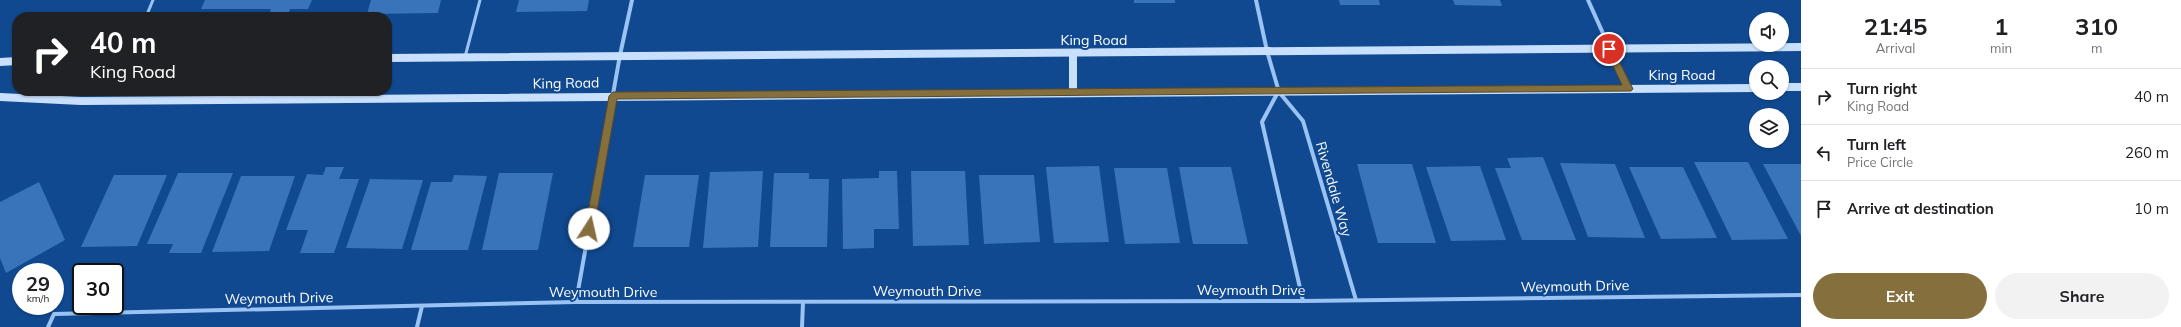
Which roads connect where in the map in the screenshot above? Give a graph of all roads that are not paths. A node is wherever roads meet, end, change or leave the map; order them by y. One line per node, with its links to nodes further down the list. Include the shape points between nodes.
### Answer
1 (153, 0): 6 (lane)
2 (480, 0): 12 (lane)
3 (632, 0): 11 (street)
4 (1256, 0): 9 (street, Rivendale Way)
5 (1588, 0): 8 (street)
6 (148, 12)
7 (1801, 47): 8 (street, King Road)
8 (1609, 49): 9 (street, King Road); 19 (street)
9 (1267, 51): 10 (street, King Road); 20 (street, Rivendale Way)
10 (1073, 53): 11 (street, King Road); 21 (street)
11 (620, 55): 12 (street, King Road); 24 (street)
12 (465, 57): 13 (street, King Road)
13 (392, 58)
14 (0, 62): 15 (street)
15 (12, 62)
16 (1789, 87): 17 (street)
17 (1801, 87)
18 (1749, 88): 19 (street, King Road)
19 (1628, 89): 20 (street, King Road)
20 (1279, 92): 21 (street, King Road); 27 (street, Rivendale Way, via 1303,121); 28 (street, via 1262,122)
21 (1074, 93): 24 (street, King Road)
22 (392, 95): 24 (street, King Road)
23 (254, 96): 25 (street, King Road, via 81,101)
24 (613, 96): 29 (street)
25 (0, 97)
26 (1801, 295): 27 (street, Weymouth Drive)
27 (1356, 300): 28 (street, Weymouth Drive)
28 (1303, 301): 30 (street, Weymouth Drive)
29 (576, 302): 30 (street, Weymouth Drive); 31 (street, Weymouth Drive)
30 (803, 302): 34 (street)
31 (422, 306): 32 (street, Weymouth Drive, via 54,314); 33 (street)
32 (48, 327)
33 (417, 327)
34 (802, 327)

